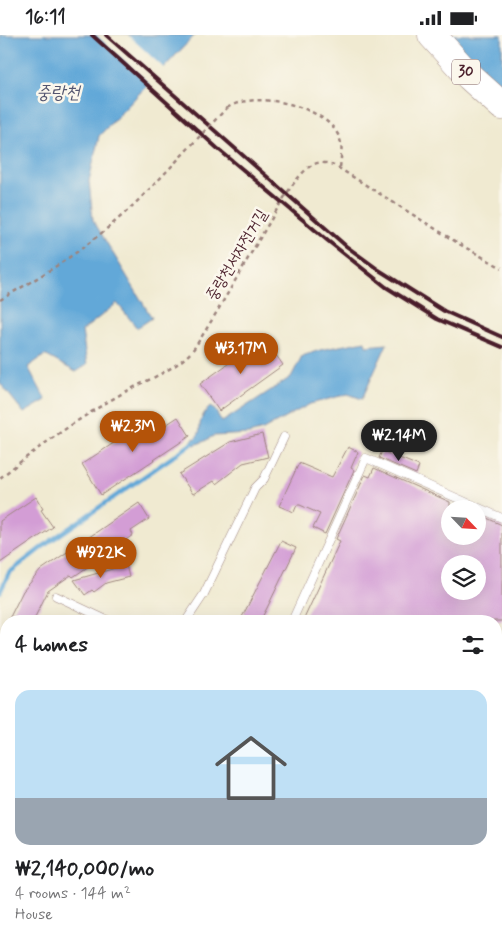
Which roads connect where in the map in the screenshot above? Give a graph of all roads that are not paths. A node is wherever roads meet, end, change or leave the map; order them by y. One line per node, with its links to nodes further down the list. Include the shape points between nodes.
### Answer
1 (432, 35): 2 (highway, 30)
2 (502, 106)
3 (284, 437): 7 (lane)
4 (502, 519): 8 (lane, via 366,458)
5 (56, 596): 6 (lane)
6 (96, 615)
7 (190, 615)
8 (295, 615)

